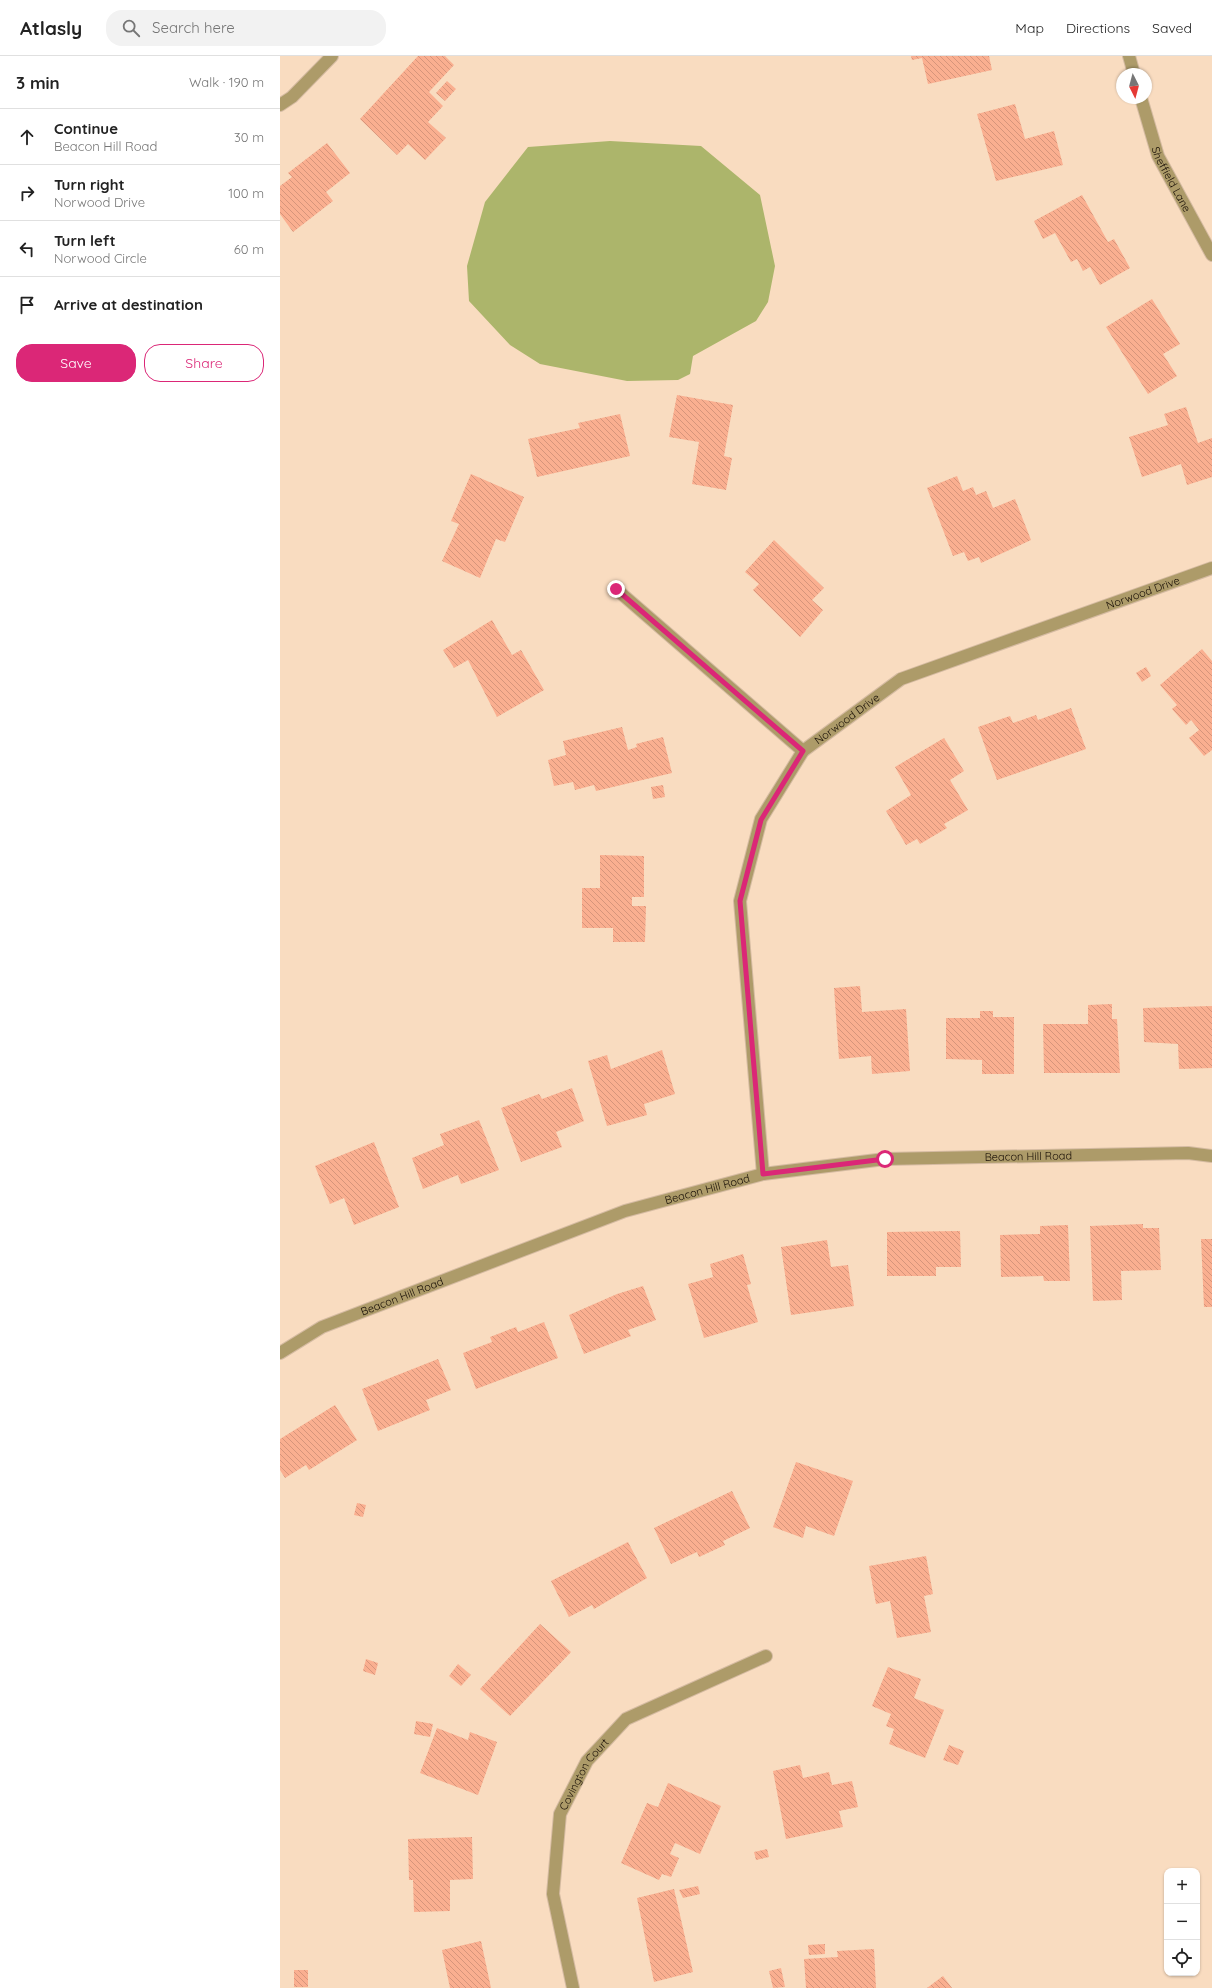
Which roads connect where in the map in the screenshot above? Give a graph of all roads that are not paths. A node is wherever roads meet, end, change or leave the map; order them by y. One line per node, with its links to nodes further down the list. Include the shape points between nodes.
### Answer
1 (332, 56): 5 (street, via 292,97)
2 (1129, 56): 3 (street)
3 (1132, 68)
4 (1143, 104): 6 (street, Sheffield Lane, via 1158,156)
5 (280, 105)
6 (1212, 255)
7 (1212, 568): 9 (street, Norwood Drive, via 901,679)
8 (616, 589): 9 (street)
9 (803, 751): 11 (street, Norwood Drive, via 761,820 740,901)
10 (1212, 1156): 11 (street, Beacon Hill Road, via 1188,1153 885,1159)
11 (763, 1174): 12 (street, Beacon Hill Road, via 625,1211 322,1327)
12 (280, 1354)
13 (766, 1656): 14 (street, Covington Court, via 626,1720 587,1761 560,1814 553,1894)
14 (573, 1988)

